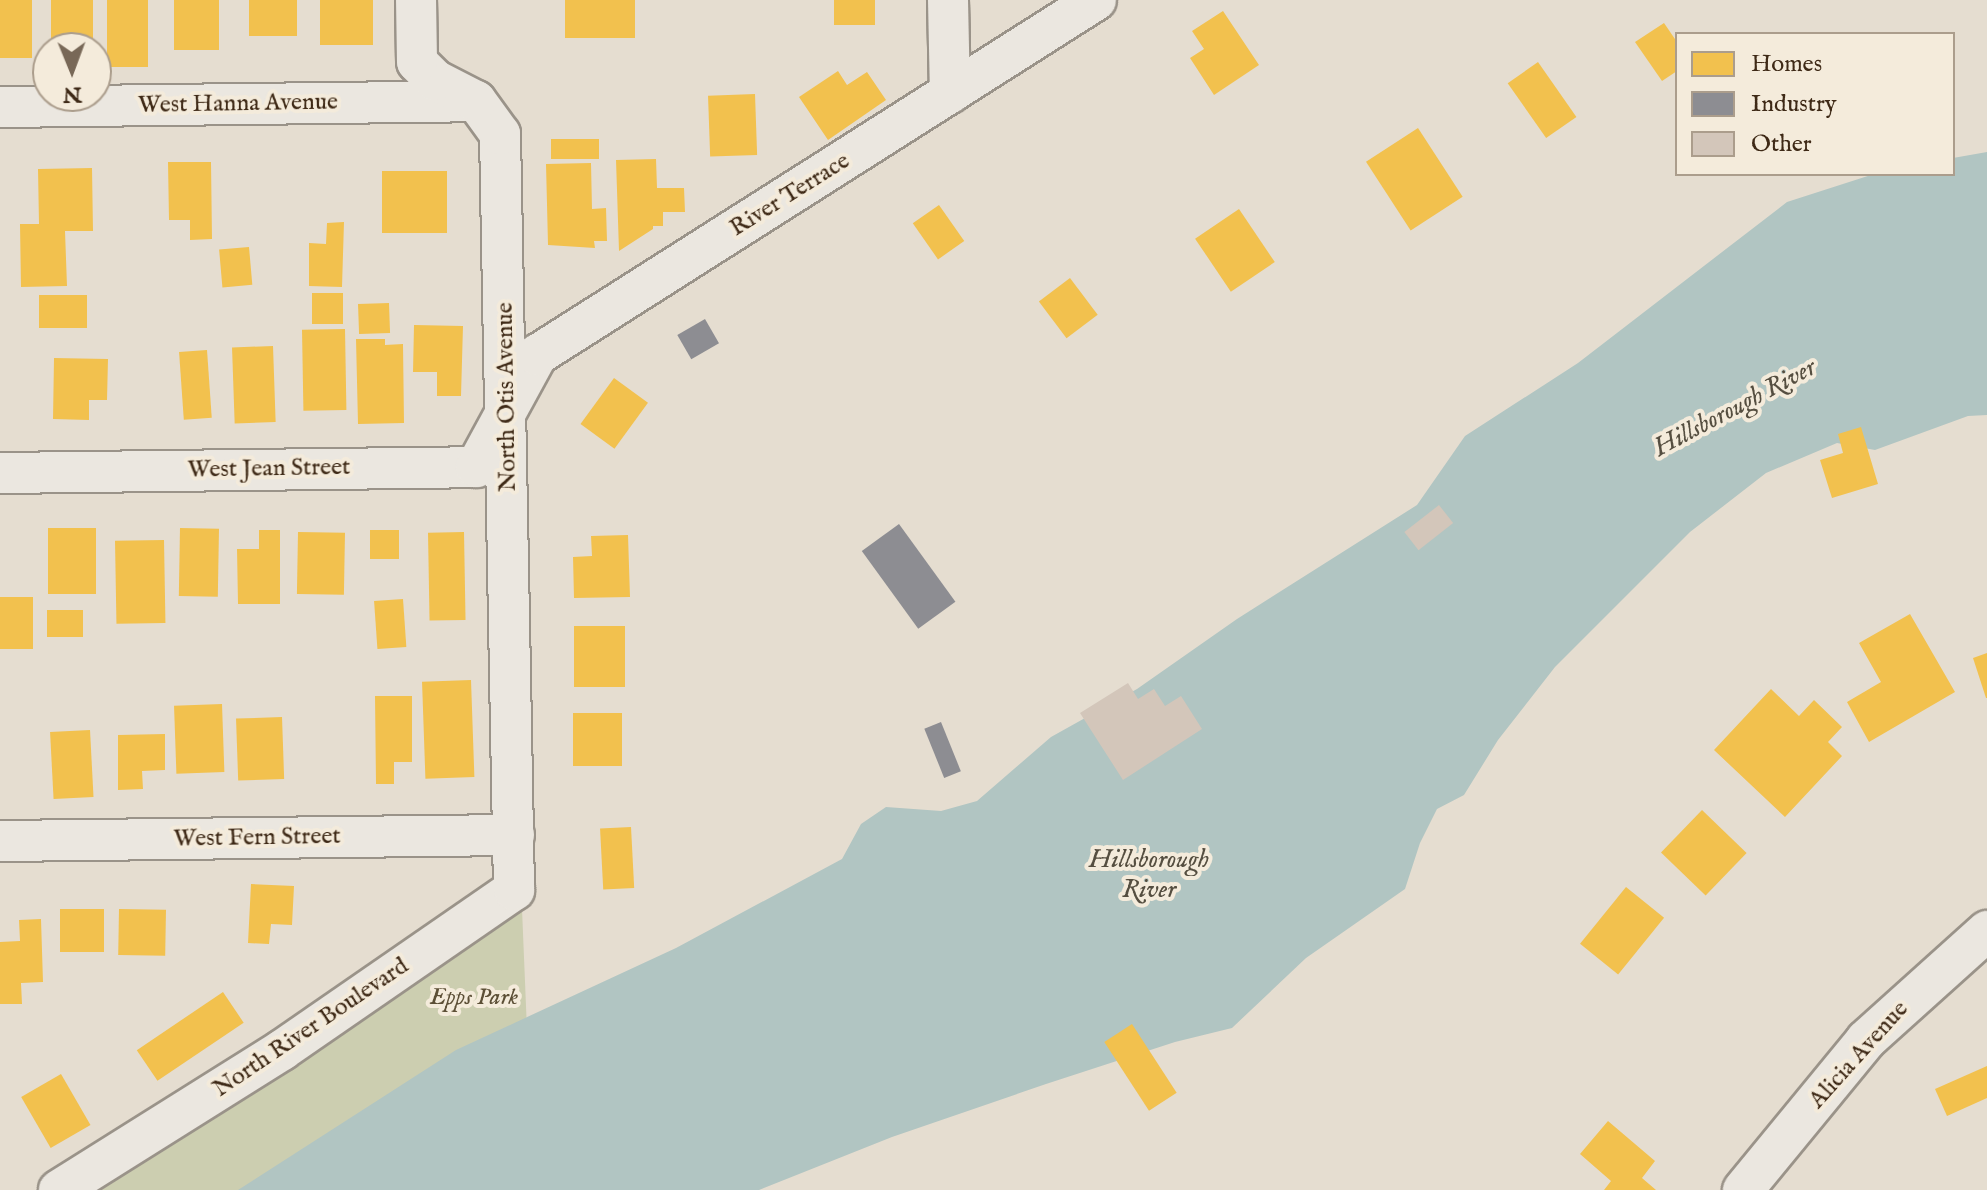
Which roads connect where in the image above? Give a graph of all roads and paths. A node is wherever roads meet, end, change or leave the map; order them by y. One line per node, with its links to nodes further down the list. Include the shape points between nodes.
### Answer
1 (416, 0): 5 (street, North Otis Avenue, via 417,62 435,80)
2 (948, 0): 4 (street)
3 (1096, 0): 4 (street, River Terrace)
4 (950, 93): 7 (street, River Terrace, via 537,355)
5 (476, 101): 6 (street, West Hanna Avenue); 7 (street, North Otis Avenue, via 500,134)
6 (0, 107)
7 (507, 412): 8 (street, West Jean Street, via 476,467); 9 (street, North Otis Avenue)
8 (0, 473)
9 (514, 835): 10 (street, West Fern Street); 12 (street, North River Boulevard, via 514,890 282,1050)
10 (0, 841)
11 (1987, 931): 13 (street, Alicia Avenue, via 1866,1040)
12 (59, 1190)
13 (1743, 1190)

